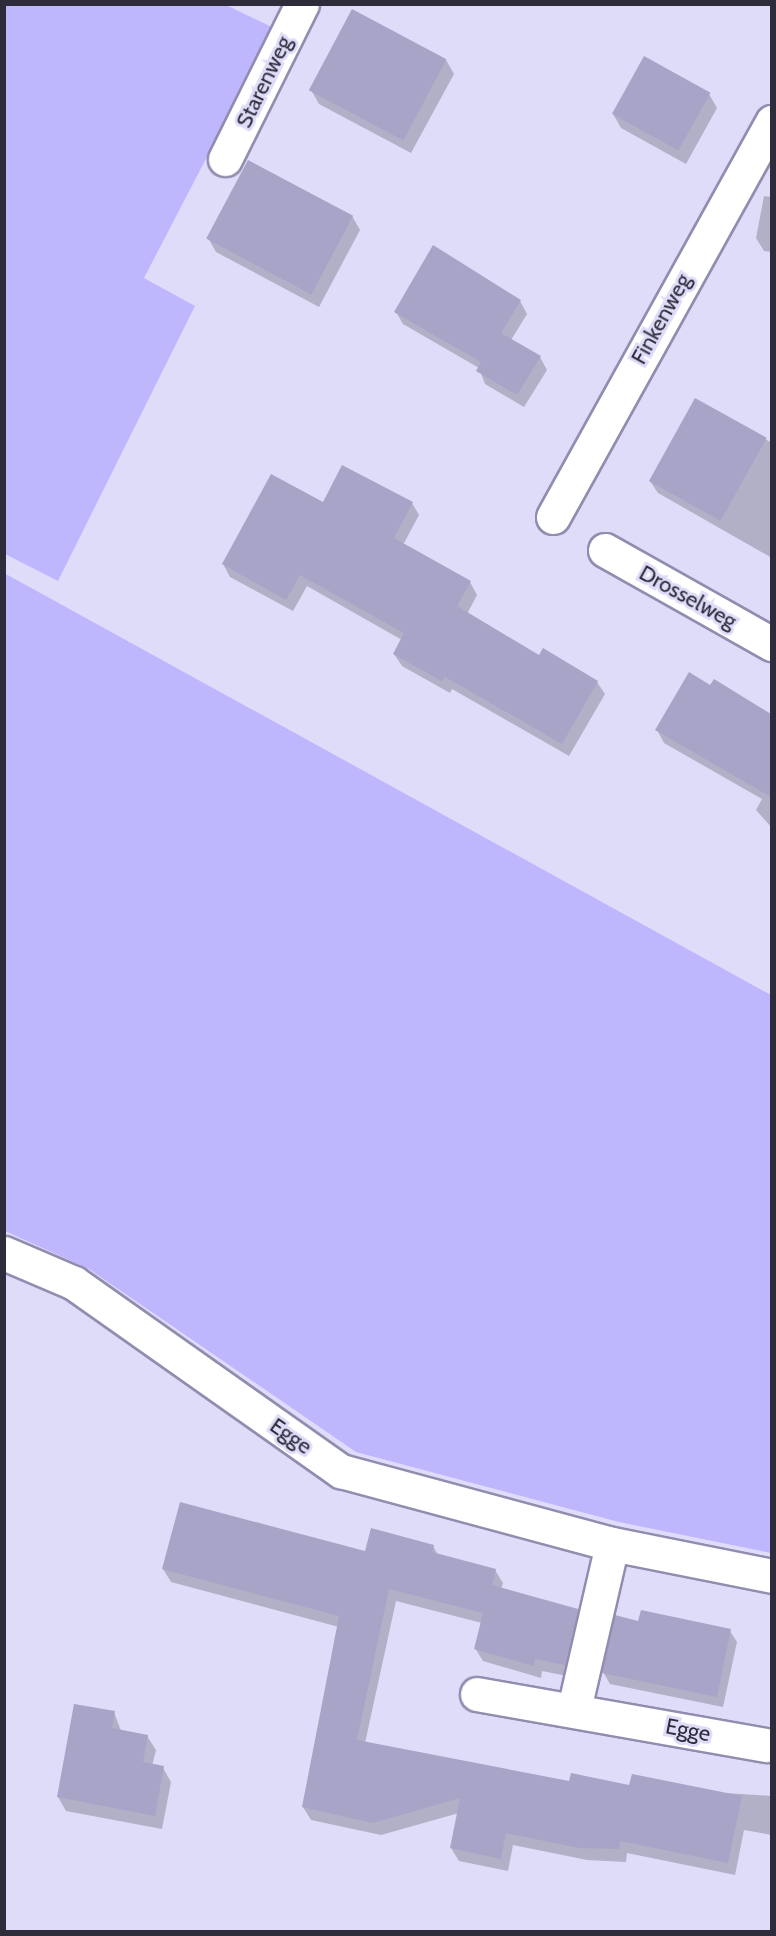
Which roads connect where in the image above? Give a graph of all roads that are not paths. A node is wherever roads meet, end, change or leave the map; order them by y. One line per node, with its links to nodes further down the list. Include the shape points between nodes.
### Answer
1 (302, 4): 3 (street, Starenweg)
2 (771, 122): 4 (street, Finkenweg)
3 (225, 159)
4 (552, 517)
5 (605, 550): 6 (street, Drosselweg)
6 (771, 644)
7 (4, 1252): 8 (street, Egge, via 74,1283 341,1471)
8 (612, 1544): 9 (street, Egge); 11 (street)
9 (771, 1576)
10 (477, 1694): 11 (street, Egge)
11 (574, 1709): 12 (street, Egge)
12 (766, 1745)

